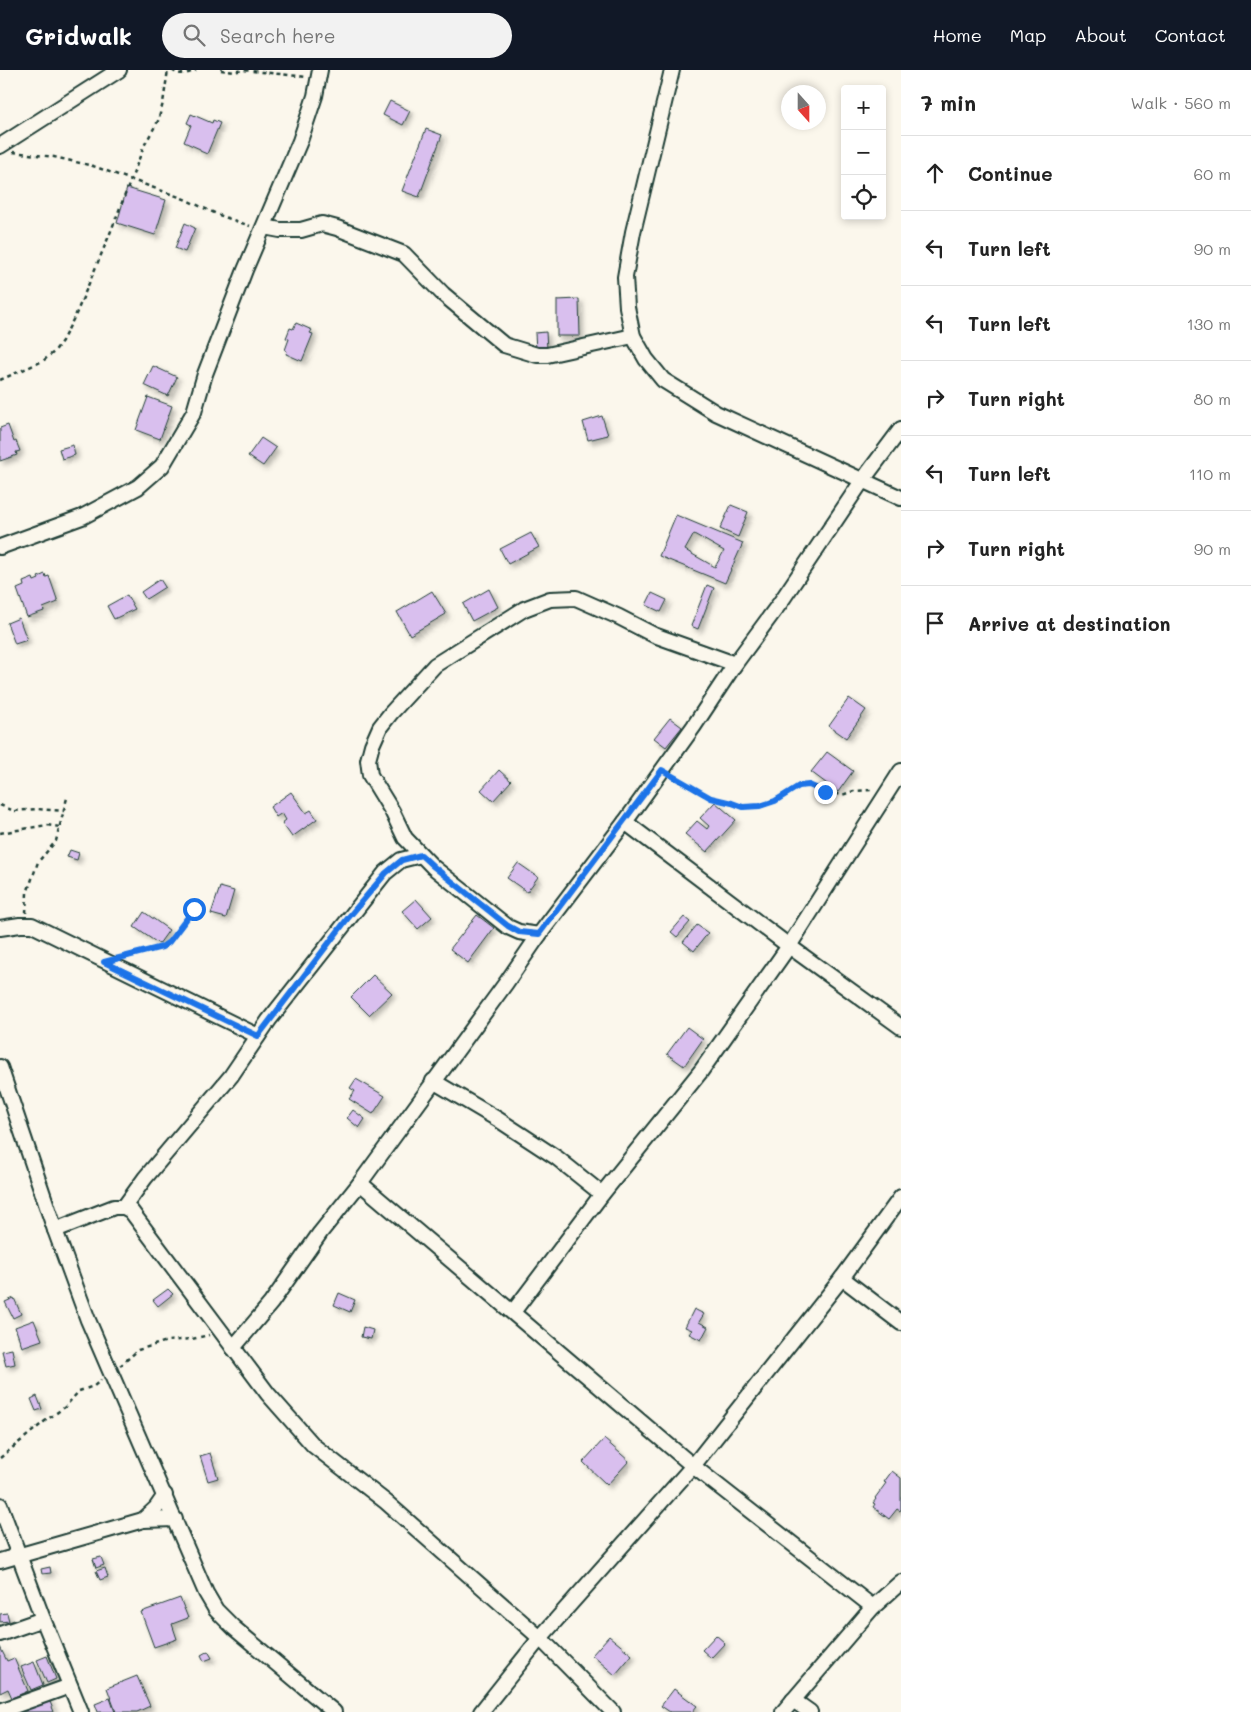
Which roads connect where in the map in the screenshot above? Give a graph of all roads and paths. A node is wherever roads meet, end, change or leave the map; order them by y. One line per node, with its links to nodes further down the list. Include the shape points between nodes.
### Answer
1 (119, 70): 9 (street)
2 (168, 70): 10 (path, via 158,121)
3 (172, 70): 4 (path, via 184,74)
4 (196, 70)
5 (221, 70): 8 (path)
6 (684, 70): 7 (street)
7 (671, 73): 12 (street, via 625,276 627,307)
8 (319, 74): 11 (street, via 300,141)
9 (0, 146): 10 (path, via 19,153 93,166)
10 (130, 180): 11 (path, via 244,225); 13 (path, via 62,341 43,361)
11 (264, 227): 12 (street, via 301,230 322,224 404,254 419,272 474,321 504,345 519,350 547,355); 17 (street, via 205,374 194,412 162,466 138,487 82,517)
12 (634, 336): 15 (street, via 646,359 663,380 691,398)
13 (0, 380)
14 (901, 429): 15 (street)
15 (862, 481): 16 (street); 18 (street)
16 (901, 498)
17 (0, 547)
18 (735, 664): 19 (street); 28 (street, via 654,635 576,598 550,599 524,609 435,665 380,726 372,744 368,760 370,774 405,838)
19 (662, 770): 21 (path, via 711,798 743,807 775,801 799,786 809,785 842,795 854,791); 25 (street)
20 (901, 772): 21 (street)
21 (889, 790): 32 (street)
22 (67, 798): 24 (path)
23 (0, 805): 24 (path, via 14,811)
24 (64, 811): 26 (path)
25 (625, 822): 31 (street); 32 (street)
26 (60, 828): 27 (path, via 47,825); 30 (path, via 56,841 38,862 27,893 26,914)
27 (0, 833)
28 (421, 855): 31 (street, via 508,926 519,932); 35 (street, via 402,860 386,873)
29 (194, 909): 33 (path, via 162,947)
30 (4, 927): 33 (street, via 32,926)
31 (539, 934): 37 (street)
32 (789, 946): 34 (street); 39 (street, via 701,1071)
33 (104, 962): 35 (street)
34 (901, 1027)
35 (258, 1036): 41 (street, via 231,1076)
36 (0, 1067): 42 (street)
37 (433, 1081): 38 (street); 39 (street, via 508,1125)
38 (360, 1183): 44 (street); 47 (street, via 271,1303)
39 (602, 1194): 44 (street)
40 (901, 1196): 43 (street)
41 (124, 1206): 42 (street); 46 (street)
42 (55, 1230): 48 (street)
43 (842, 1278): 45 (street); 50 (street)
44 (512, 1312): 50 (street)
45 (901, 1323)
46 (220, 1330): 47 (street); 48 (path, via 204,1337 167,1341 138,1350)
47 (233, 1348): 61 (street, via 314,1446 386,1502)
48 (111, 1373): 49 (path, via 94,1386 79,1391 65,1407); 51 (street)
49 (0, 1458)
50 (693, 1466): 58 (street); 61 (street)
51 (165, 1495): 53 (street); 54 (street)
52 (0, 1505): 55 (street)
53 (175, 1519): 54 (street); 66 (street, via 216,1610)
54 (143, 1520): 55 (street)
55 (20, 1555): 56 (street); 59 (street)
56 (0, 1561)
57 (901, 1582): 58 (street)
58 (873, 1606): 63 (street)
59 (43, 1619): 60 (street); 62 (street)
60 (0, 1634)
61 (540, 1638): 67 (street); 68 (street)
62 (70, 1686): 64 (street); 65 (street)
63 (793, 1700): 69 (street); 70 (street)
64 (0, 1711)
65 (81, 1712)
66 (334, 1712)
67 (480, 1712)
68 (613, 1712)
69 (783, 1712)
70 (810, 1712)

